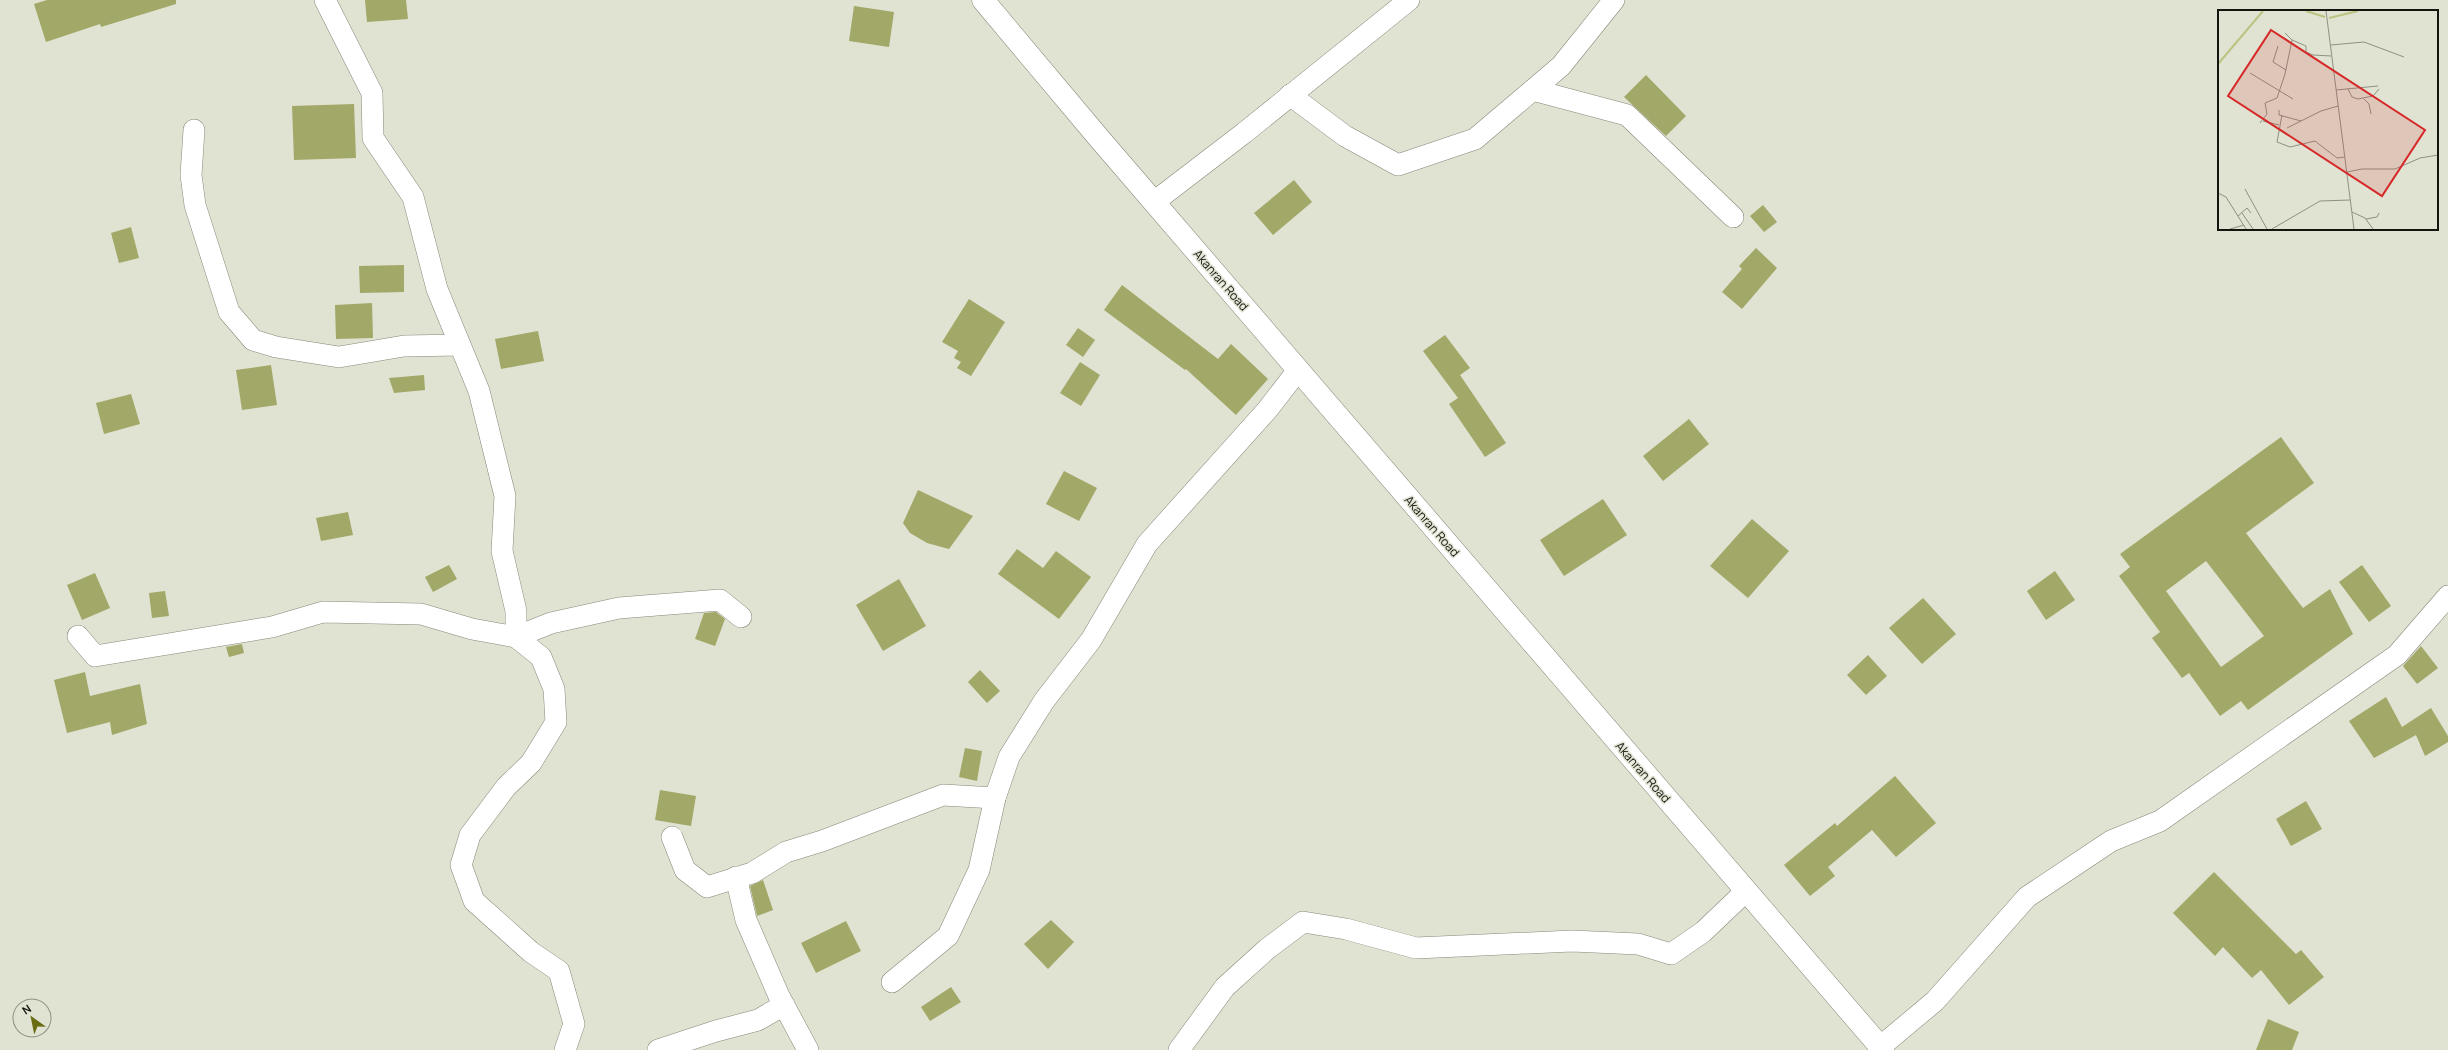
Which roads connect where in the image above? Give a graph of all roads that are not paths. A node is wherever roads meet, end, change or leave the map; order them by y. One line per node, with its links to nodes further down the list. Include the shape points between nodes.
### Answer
1 (325, 0): 10 (street, via 372,93 373,138 413,197 437,289)
2 (983, 0): 8 (main road, Akanran Road)
3 (1409, 0): 6 (street)
4 (1614, 0): 5 (street, via 1561,66)
5 (1533, 90): 6 (street, via 1475,139 1398,165 1344,136); 9 (street, via 1627,115)
6 (1290, 95): 8 (street)
7 (194, 130): 10 (street, via 191,175 195,205 229,312 253,340 276,347 339,358 404,346)
8 (1154, 202): 11 (main road, Akanran Road)
9 (1733, 217)
10 (460, 344): 15 (street, via 479,391 505,496 502,551 516,611)
11 (1298, 370): 16 (street, via 1268,409 1147,544 1091,640 1044,701 1009,757); 19 (main road, Akanran Road)
12 (2448, 596): 22 (street, via 2397,655 2160,821 2111,841 2027,897 1935,1001)
13 (741, 617): 15 (street, via 720,600 665,602 619,608 558,621)
14 (78, 636): 15 (street, via 94,656 272,627 323,612 421,614 472,629)
15 (516, 638): 23 (street, via 541,657 554,689 556,722 531,763 506,786 470,835 461,865 474,901 531,952 559,971 574,1024)
16 (995, 798): 18 (street, via 944,794 822,841 786,852 752,873); 20 (street, via 979,870 948,936)
17 (672, 837): 18 (street, via 685,870 707,887)
18 (736, 878): 21 (street, via 746,920)
19 (1746, 891): 22 (main road, Akanran Road); 26 (street, via 1703,932 1671,954 1638,944 1572,941 1416,948 1346,929 1303,922 1267,949 1225,987)
20 (892, 982)
21 (784, 1005): 24 (street, via 758,1020); 25 (street)
22 (1881, 1048)
23 (565, 1050)
24 (658, 1050)
25 (808, 1050)
26 (1179, 1050)

